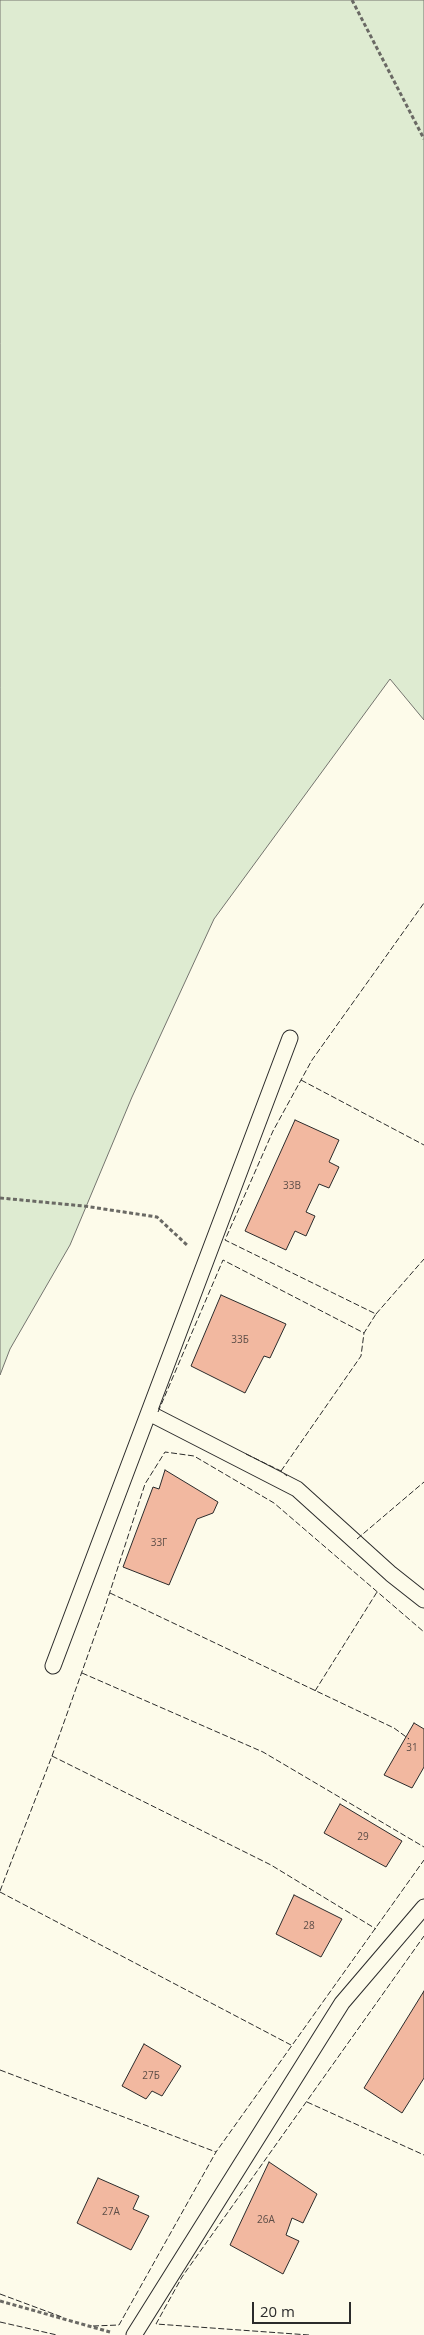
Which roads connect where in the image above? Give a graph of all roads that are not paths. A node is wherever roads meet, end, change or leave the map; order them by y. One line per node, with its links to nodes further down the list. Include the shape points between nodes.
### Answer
1 (290, 1038): 2 (lane)
2 (149, 1413): 3 (lane, via 297,1488); 4 (lane)
3 (424, 1600)
4 (53, 1666)
5 (424, 1907): 6 (lane, via 342,2003)
6 (134, 2335)

